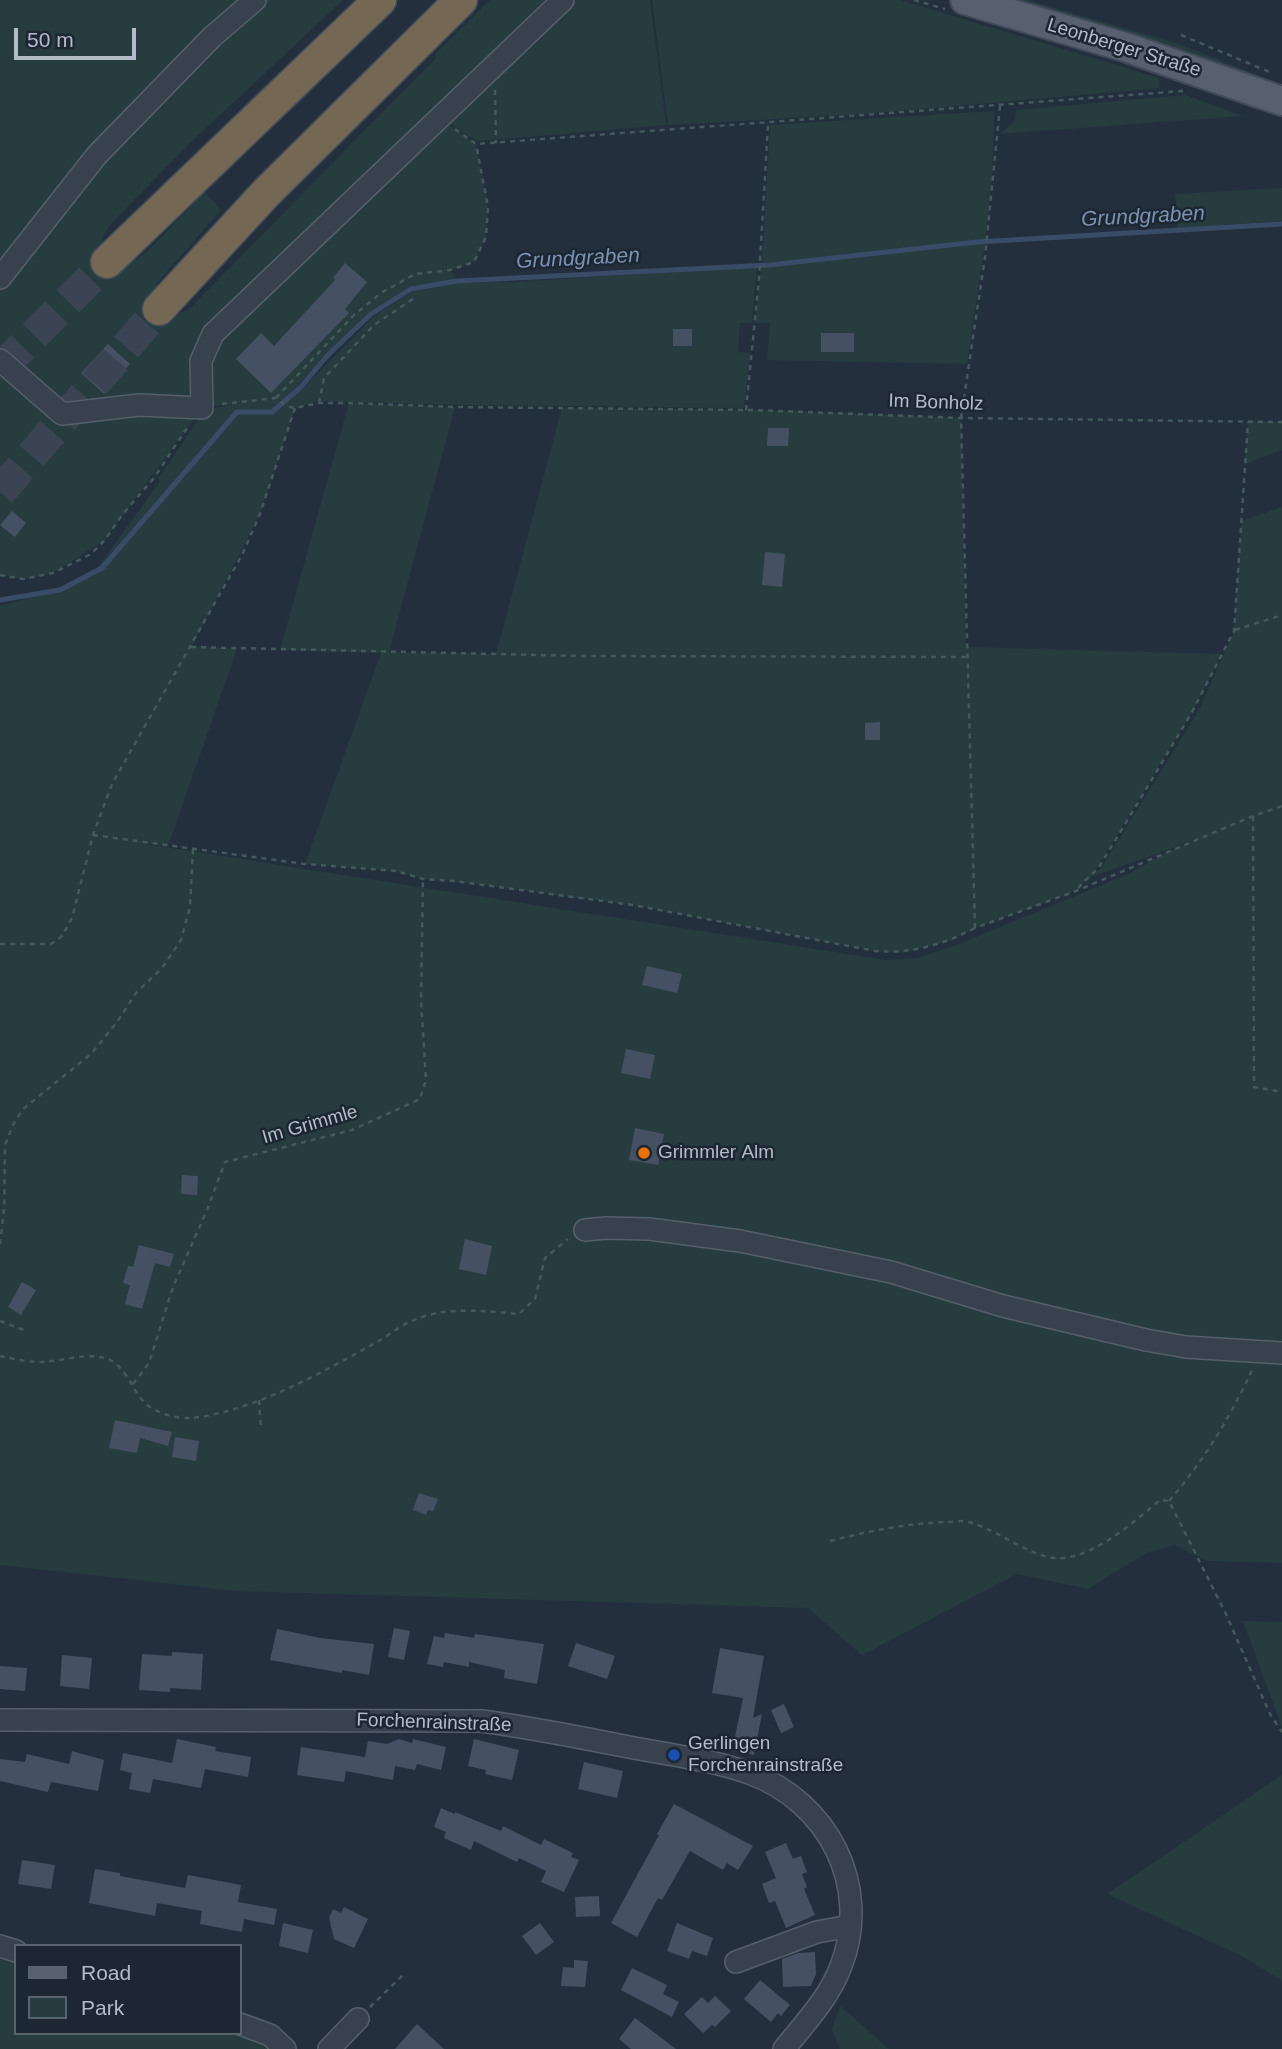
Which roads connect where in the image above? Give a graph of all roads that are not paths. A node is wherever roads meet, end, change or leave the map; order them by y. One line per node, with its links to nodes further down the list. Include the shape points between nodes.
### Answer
1 (255, 0): 8 (street, via 212,37 97,155)
2 (380, 0): 7 (highway)
3 (461, 0): 9 (highway, via 266,193)
4 (563, 0): 10 (street, via 213,334 201,361 202,408 139,405 62,414)
5 (965, 0): 6 (main road, Leonberger Straße, via 1140,51)
6 (1282, 101)
7 (107, 262)
8 (0, 278)
9 (159, 309)
10 (0, 360)
11 (585, 1230): 12 (street, via 649,1229 740,1241 891,1272 1003,1306 1146,1340)
12 (1282, 1353)
13 (0, 1720): 14 (street, Forchenrainstraße, via 482,1721 713,1762 776,1786 819,1822 838,1850 849,1883)
14 (850, 1926): 15 (street, via 817,1932); 20 (street, Forchenrainstraße, via 835,1980)
15 (736, 1962)
16 (358, 2019): 19 (street)
17 (242, 2025): 18 (street, via 270,2035)
18 (285, 2048)
19 (329, 2049)
20 (784, 2049)

